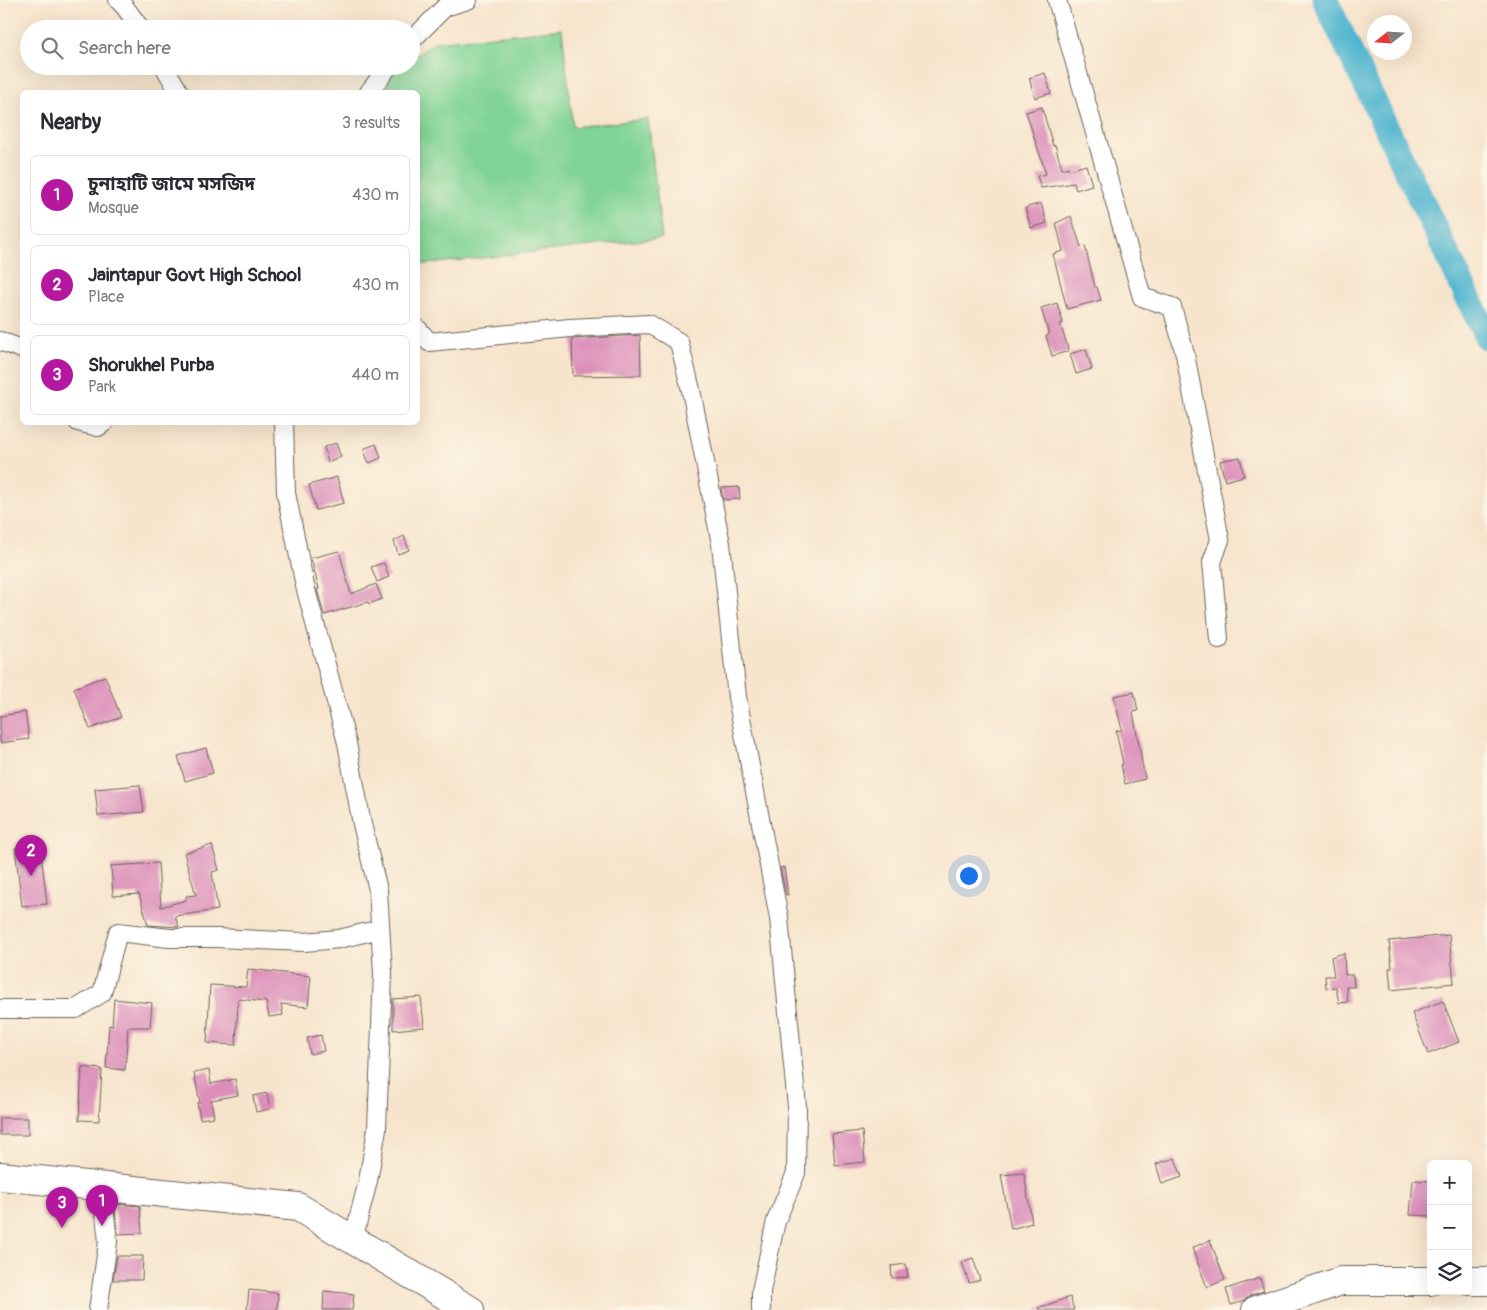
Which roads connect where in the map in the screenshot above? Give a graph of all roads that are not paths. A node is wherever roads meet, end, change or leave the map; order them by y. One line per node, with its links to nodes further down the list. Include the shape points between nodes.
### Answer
1 (118, 0): 4 (street)
2 (468, 0): 5 (street, via 445,7)
3 (1057, 0): 14 (street, via 1142,296 1172,307 1185,354 1220,540 1212,562)
4 (134, 20)
5 (420, 32)
6 (169, 75): 8 (street)
7 (383, 75): 9 (street)
8 (178, 90)
9 (372, 90)
10 (420, 331): 25 (street, via 429,342 649,324 679,342 692,390 721,544 737,697 779,918 797,1107 796,1173 776,1221 761,1291)
11 (0, 341): 12 (street)
12 (20, 348)
13 (284, 425): 15 (street, via 286,493 305,586 347,743 378,890)
14 (1219, 639)
15 (380, 929): 16 (street, via 338,939 304,942 169,938 118,932 102,993 76,1009); 19 (street, via 382,973 377,1129)
16 (0, 1009)
17 (0, 1176): 18 (highway)
18 (102, 1187): 19 (highway, via 298,1207); 23 (street, via 108,1242)
19 (353, 1240): 24 (highway)
20 (1427, 1281): 26 (highway, via 1341,1281)
21 (1472, 1281): 22 (highway)
22 (1487, 1281)
23 (98, 1310)
24 (470, 1310)
25 (761, 1310)
26 (1256, 1310)

